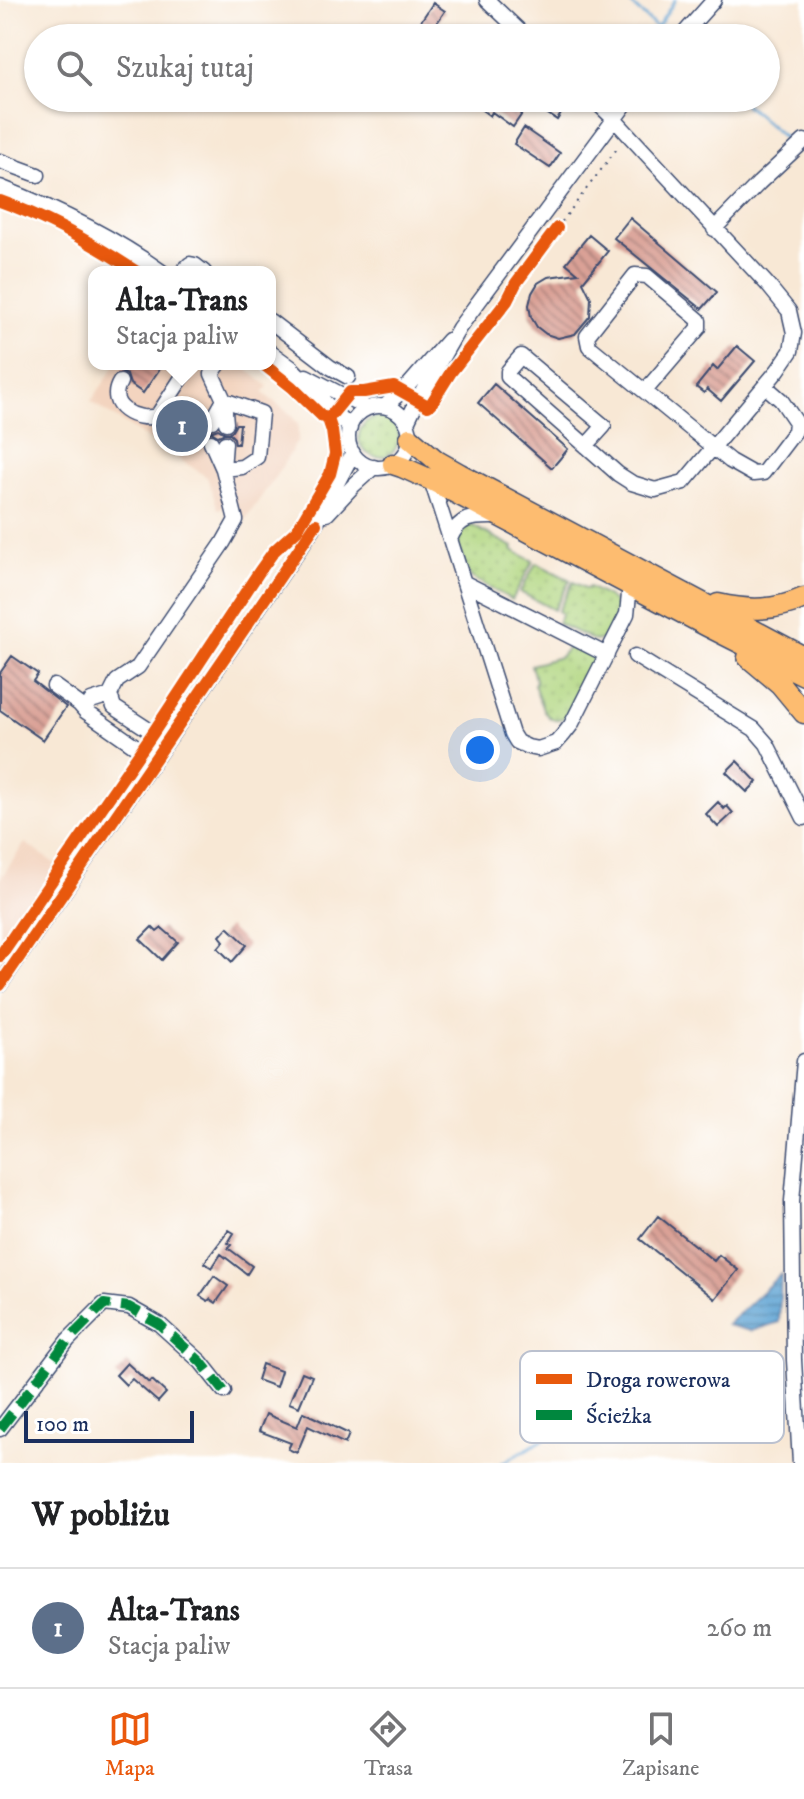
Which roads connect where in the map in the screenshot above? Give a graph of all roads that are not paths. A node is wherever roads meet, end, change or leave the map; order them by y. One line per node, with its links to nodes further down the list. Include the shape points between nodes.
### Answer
1 (487, 0): 3 (street)
2 (714, 0): 4 (street)
3 (512, 24)
4 (693, 24)
5 (607, 112): 7 (street)
6 (619, 112): 7 (street)
7 (614, 119): 12 (street); 15 (street)
8 (804, 141): 12 (street)
9 (4, 163): 10 (street); 11 (street)
10 (38, 175)
11 (0, 185): 13 (street)
12 (714, 229): 22 (street, via 789,311 791,351)
13 (152, 266)
14 (276, 326): 20 (street)
15 (459, 328): 25 (street); 29 (street, via 417,401)
16 (276, 356): 17 (street)
17 (292, 368): 26 (street); 28 (street, via 331,415)
18 (187, 370): 21 (street, via 157,416 147,419 120,407 115,399)
19 (215, 370): 24 (street)
20 (348, 377)
21 (120, 382)
22 (765, 386): 32 (street); 32 (street, via 796,422 795,431 763,473 742,469)
23 (645, 391): 23 (street, via 589,346 587,336 635,275 647,276 699,320 699,328); 32 (street)
24 (224, 400): 27 (street); 35 (street, via 261,413 257,457 242,467)
25 (385, 406): 26 (street); 29 (street, via 398,412)
26 (367, 408): 28 (street)
27 (219, 422)
28 (350, 428): 33 (street)
29 (408, 430): 34 (street, via 405,454); 42 (highway, via 427,453 460,474)
30 (218, 442): 35 (street)
31 (586, 446): 31 (street, via 508,377 521,356 604,426); 32 (street, via 632,483 655,490 684,482)
32 (714, 447)
33 (353, 453): 34 (street, via 362,462); 38 (street)
34 (384, 466): 36 (highway, via 402,467); 38 (street, via 354,485)
35 (223, 469): 50 (street, via 236,520 138,667 117,681)
36 (431, 480): 37 (highway); 39 (street)
37 (499, 517): 39 (street, via 460,522); 41 (highway)
38 (313, 529): 53 (street)
39 (450, 539): 40 (street)
40 (465, 583): 45 (street); 45 (street, via 517,742 538,749 556,743)
41 (630, 585): 44 (highway); 45 (street, via 627,614)
42 (674, 588): 43 (highway, via 748,609 775,608); 47 (highway)
43 (804, 598)
44 (707, 626): 48 (highway); 52 (highway, via 765,669)
45 (607, 655)
46 (635, 656): 55 (street, via 754,729)
47 (804, 657)
48 (804, 675)
49 (54, 686): 51 (street)
50 (110, 695): 51 (street, via 91,701); 53 (street, via 114,707)
51 (85, 711): 54 (street)
52 (804, 713)
53 (166, 741): 54 (street)
54 (154, 759): 56 (street)
55 (804, 818)
56 (0, 985)
57 (804, 1061): 60 (street, via 792,1201)
58 (224, 1391): 59 (street, via 159,1324 129,1307 104,1304 68,1340)
59 (0, 1429)
60 (800, 1463)

